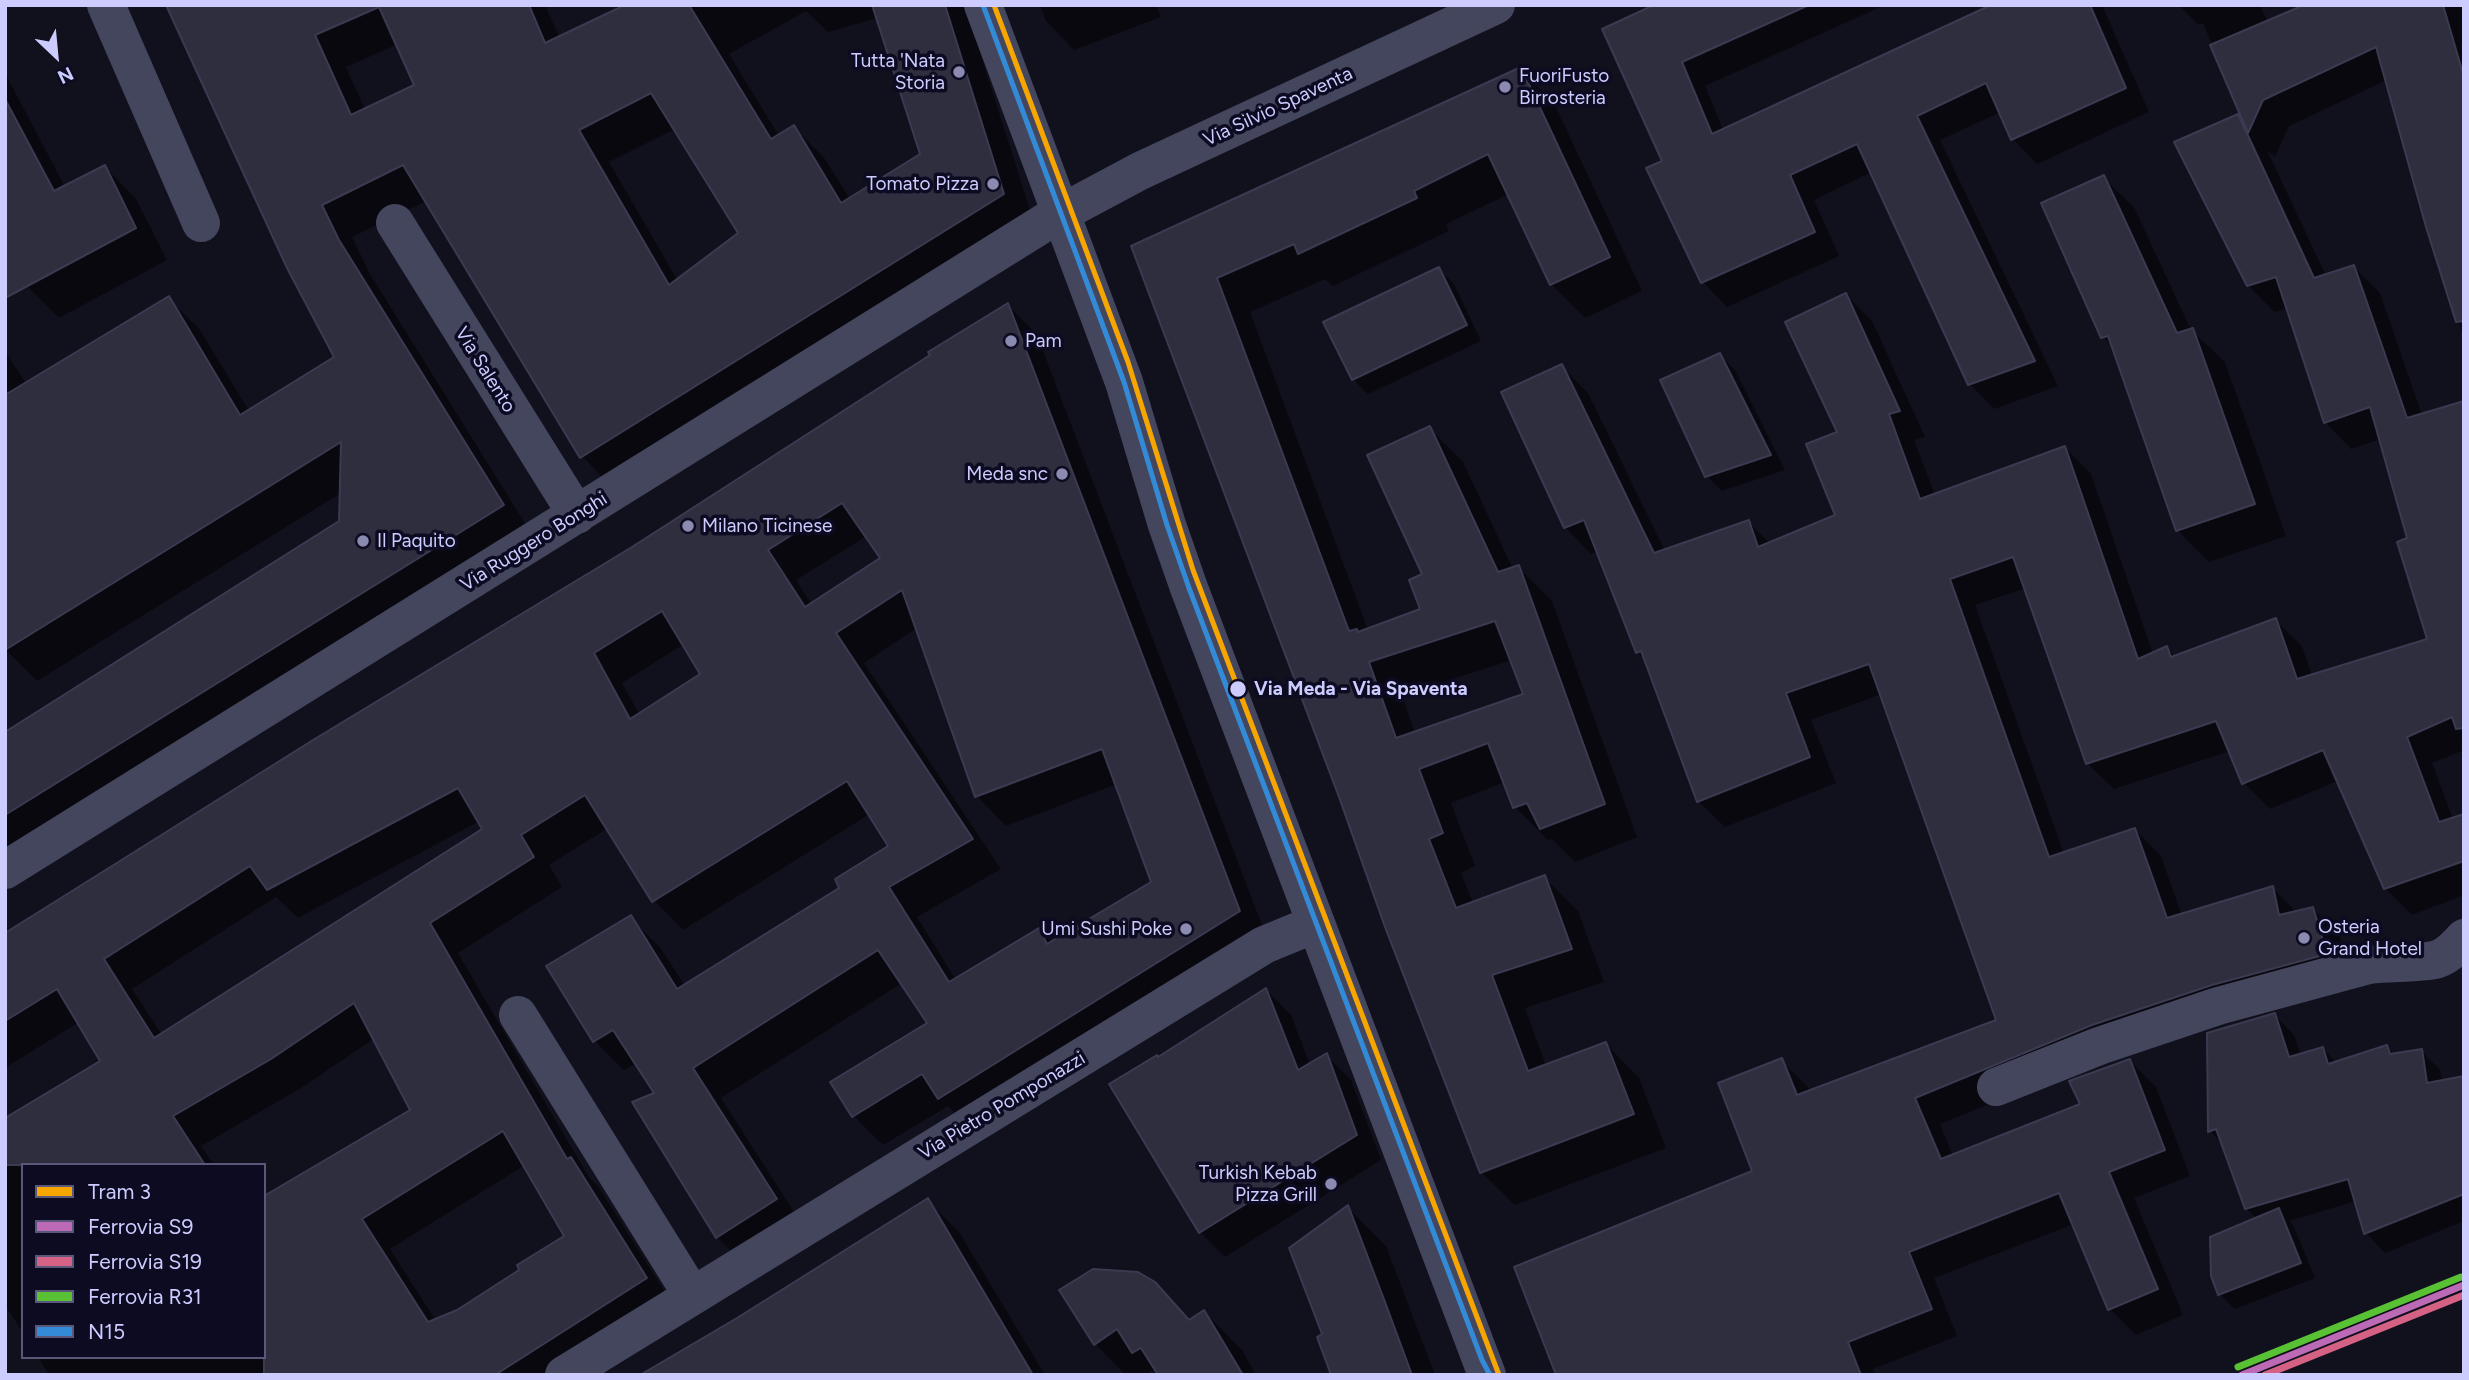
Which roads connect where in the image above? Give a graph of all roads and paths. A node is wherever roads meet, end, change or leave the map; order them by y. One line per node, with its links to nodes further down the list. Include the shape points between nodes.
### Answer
1 (106, 5): 5 (street)
2 (983, 5): 4 (street)
3 (1496, 5): 4 (street, Via Silvio Spaventa, via 1140,171)
4 (1062, 213): 7 (street, Via Ruggero Bonghi); 9 (street, via 1124,382 1189,588)
5 (201, 223)
6 (395, 223): 7 (street, Via Salento)
7 (576, 515): 8 (street, Via Ruggero Bonghi)
8 (5, 870)
9 (1315, 924): 13 (street, Via Pietro Pomponazzi, via 1264,945); 14 (street)
10 (2464, 938): 12 (street, via 2437,960 2369,965 2218,1006)
11 (518, 1015): 13 (street)
12 (1996, 1087)
13 (692, 1295): 15 (street, Via Pietro Pomponazzi)
14 (1486, 1370)
15 (564, 1375)

